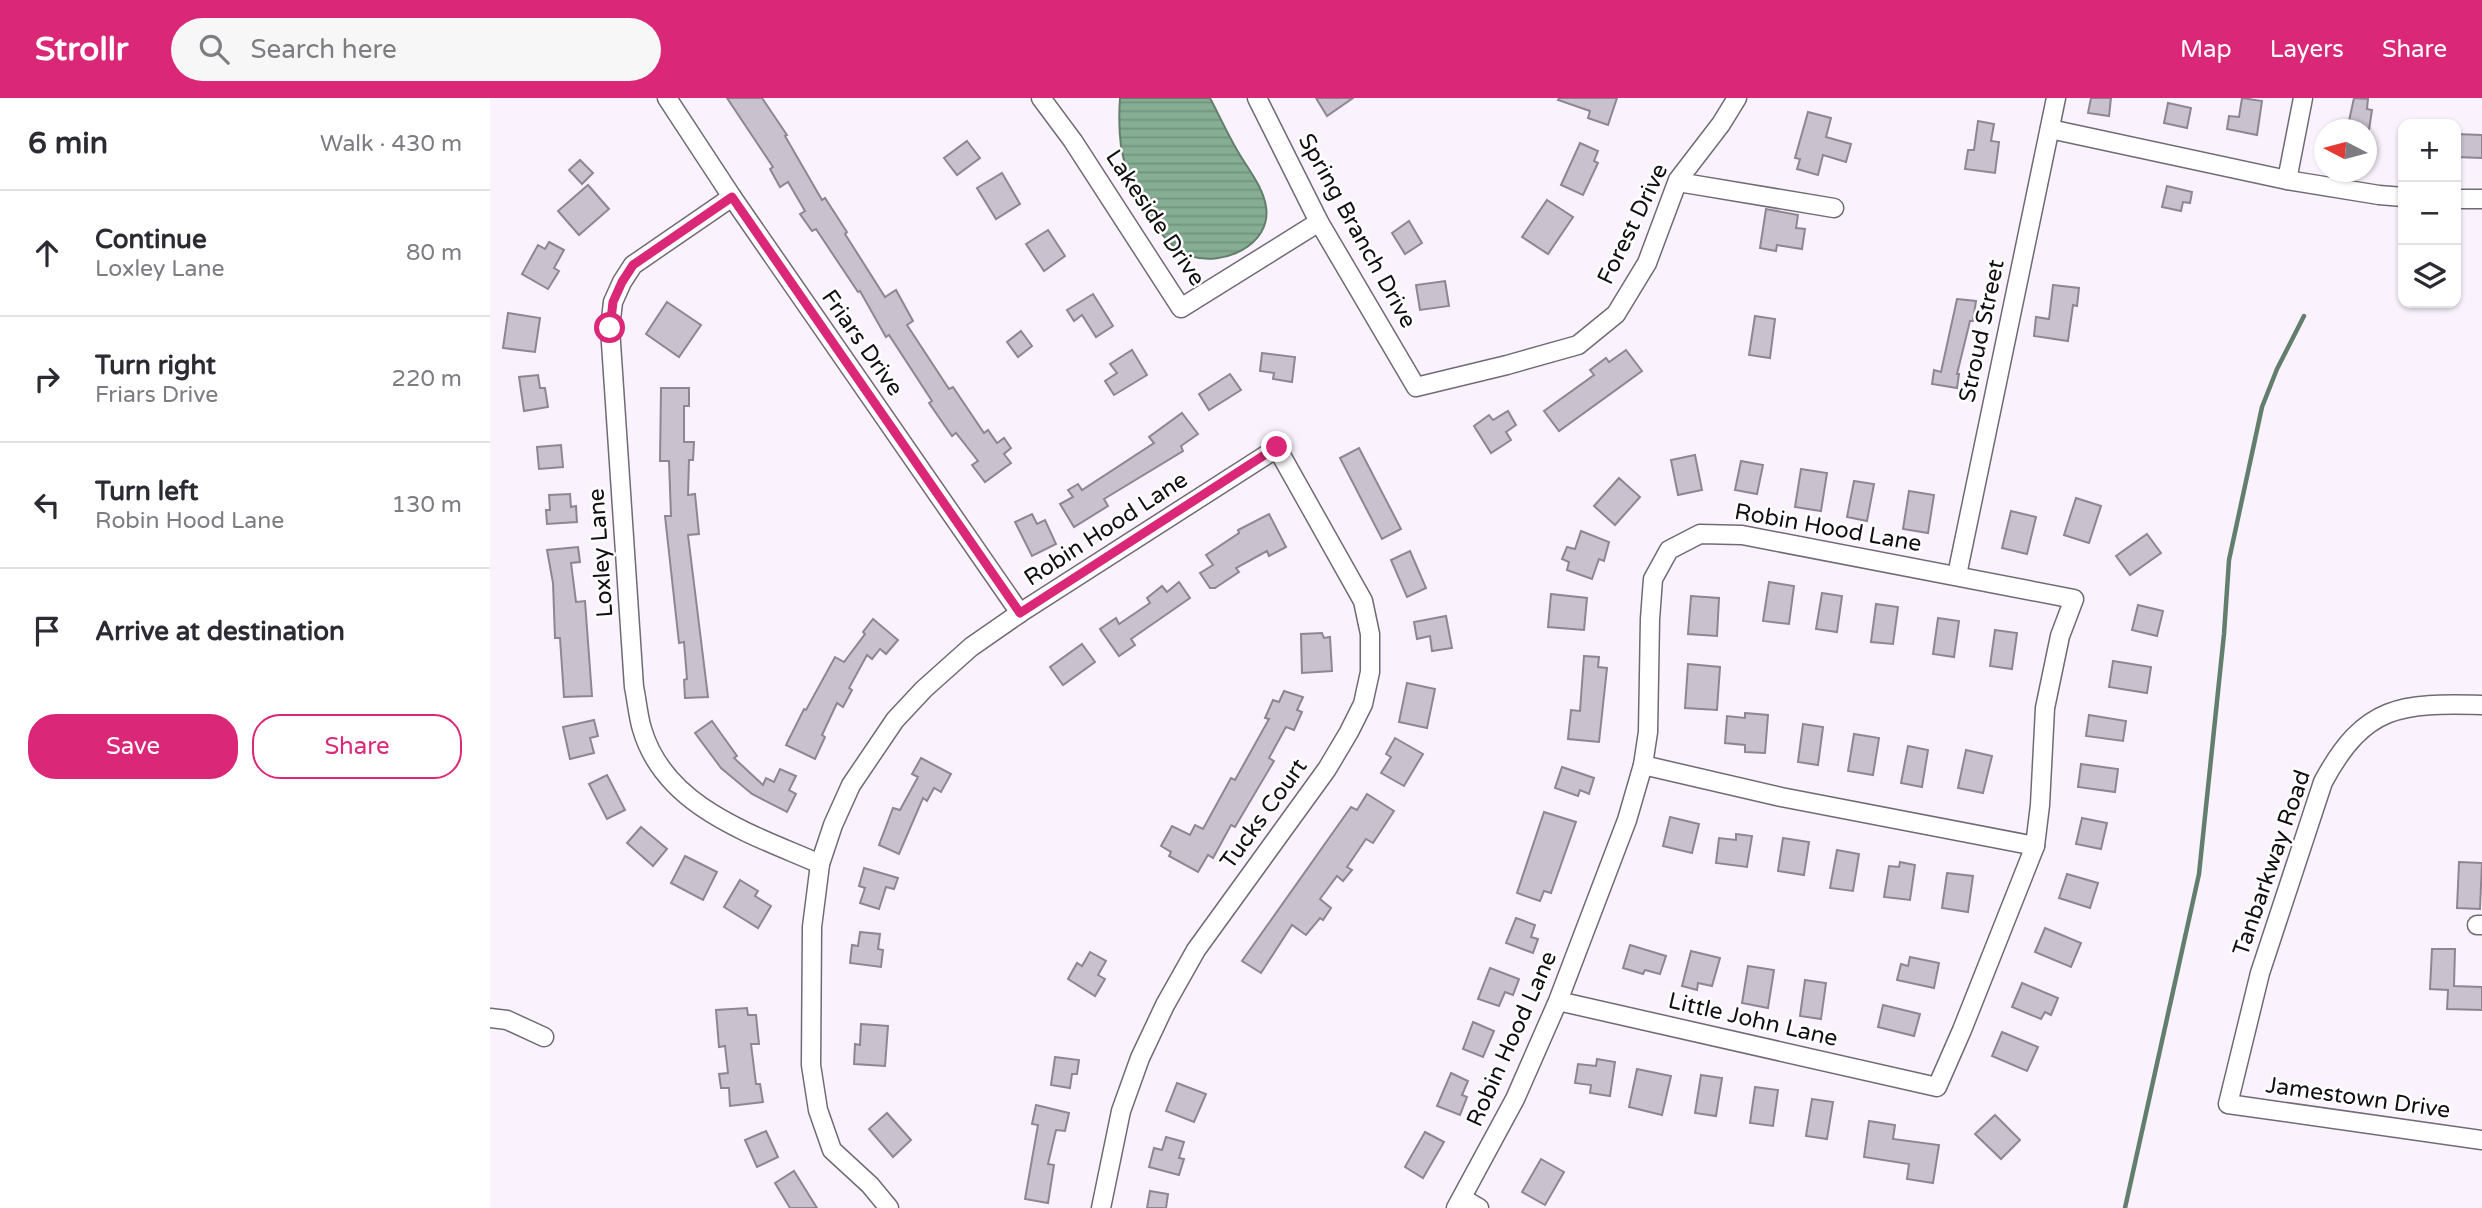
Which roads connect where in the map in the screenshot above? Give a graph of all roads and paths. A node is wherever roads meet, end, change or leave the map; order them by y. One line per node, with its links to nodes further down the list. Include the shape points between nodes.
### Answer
1 (667, 98): 10 (street, Friars Drive)
2 (1041, 98): 15 (street, Lakeside Drive, via 1181,307)
3 (1257, 98): 15 (street, Spring Branch Drive)
4 (1737, 98): 9 (street, Forest Drive)
5 (2056, 98): 7 (street, Stroud Street)
6 (2303, 98): 8 (street)
7 (2050, 129): 8 (street); 18 (street, Stroud Street)
8 (2287, 180): 11 (street)
9 (1678, 182): 14 (street); 16 (street, Forest Drive, via 1647,263 1616,314 1578,345)
10 (732, 197): 19 (street, Friars Drive); 23 (street, Loxley Lane, via 633,265 613,302 610,328 634,687 642,730 657,763 687,798 734,827)
11 (2398, 197)
12 (2461, 199): 13 (street)
13 (2482, 199)
14 (1834, 208)
15 (1319, 222): 16 (street, Spring Branch Drive)
16 (1416, 387)
17 (1277, 447): 19 (street, Robin Hood Lane); 31 (street, Tucks Court, via 1363,601 1370,634 1370,672 1349,732 1327,769 1196,950 1165,1005 1121,1111)
18 (1956, 575): 21 (street, Robin Hood Lane, via 1742,535 1700,534 1669,551 1653,579); 22 (street, Robin Hood Lane, via 2074,599 2060,636 2045,708)
19 (1020, 613): 23 (street, Robin Hood Lane, via 971,647 895,720 851,785)
20 (2482, 705): 27 (street, Tanbarkway Road, via 2411,706 2385,714 2354,736 2334,762 2323,782 2259,973)
21 (1643, 765): 22 (street); 24 (street, Robin Hood Lane)
22 (2035, 846): 24 (street, Little John Lane, via 1937,1087)
23 (820, 864): 30 (street, Robin Hood Lane, via 812,927 811,1037 818,1110 832,1150)
24 (1559, 1001): 29 (street, Robin Hood Lane, via 1515,1099)
25 (490, 1018): 26 (street, via 507,1020)
26 (544, 1037)
27 (2228, 1104): 28 (street, Jamestown Drive)
28 (2482, 1140)
29 (1459, 1203): 32 (street)
30 (889, 1208)
31 (1101, 1208)
32 (1479, 1208)

